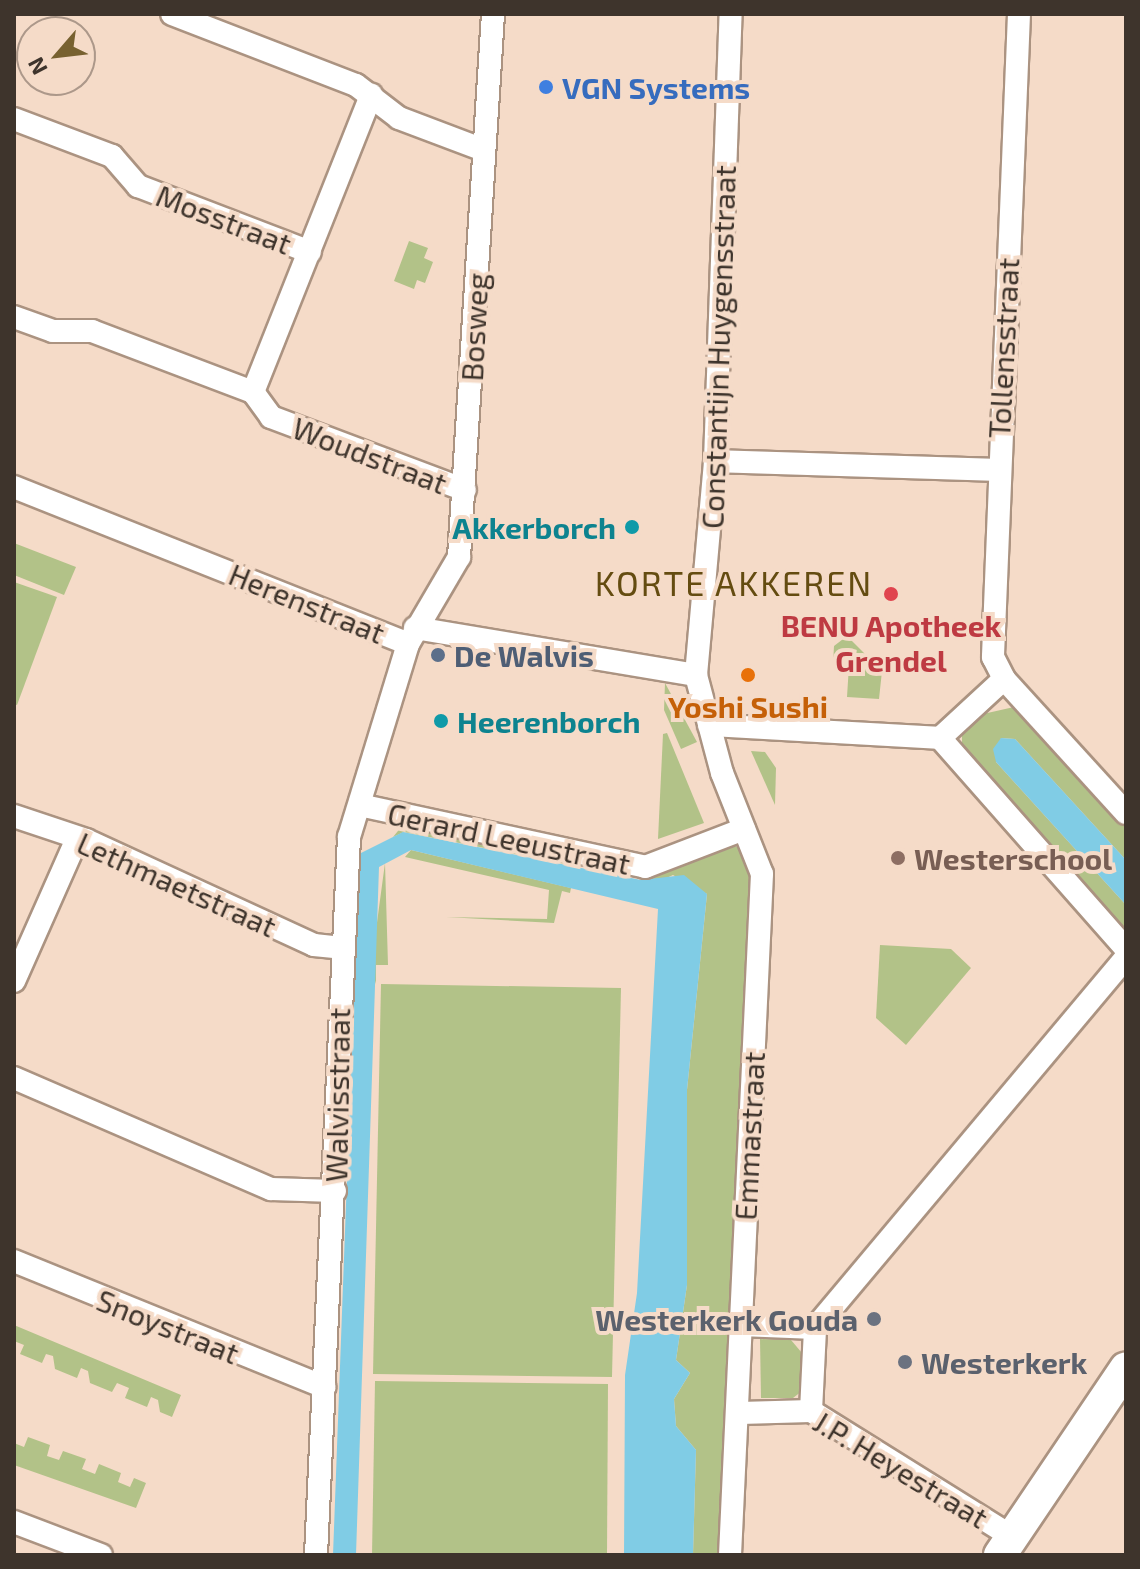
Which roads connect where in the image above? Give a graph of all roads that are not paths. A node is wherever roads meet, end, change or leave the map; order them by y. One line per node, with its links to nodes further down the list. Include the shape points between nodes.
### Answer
1 (172, 14): 5 (street)
2 (493, 14): 7 (street, Bosweg)
3 (731, 14): 11 (street, Constantijn Huygensstraat)
4 (1019, 14): 12 (street, Tollensstraat)
5 (371, 95): 7 (street, via 399,118); 8 (street)
6 (14, 119): 8 (street, Mosstraat, via 112,156 138,186)
7 (481, 149): 14 (street, Bosweg)
8 (310, 252): 10 (street)
9 (14, 317): 10 (street, Woudstraat, via 53,331 92,331)
10 (253, 392): 14 (street, Woudstraat, via 271,417)
11 (715, 461): 12 (street); 16 (street, Constantijn Huygensstraat)
12 (997, 470): 17 (street, Tollensstraat, via 993,657)
13 (14, 487): 15 (street, Herenstraat)
14 (465, 490): 15 (street, Bosweg, via 459,557)
15 (412, 636): 16 (street, Herenstraat); 21 (street, Walvisstraat)
16 (696, 675): 18 (street, Constantijn Huygensstraat)
17 (1004, 679): 19 (street); 20 (street)
18 (709, 725): 19 (street); 23 (street, Emmastraat)
19 (940, 738): 26 (street)
20 (1122, 799)
21 (364, 806): 23 (street, Gerard Leeustraat, via 645,867); 25 (street, Walvisstraat, via 349,837)
22 (14, 816): 24 (street, Lethmaetstraat)
23 (744, 829): 32 (street, Emmastraat, via 762,874)
24 (77, 839): 25 (street, Lethmaetstraat, via 314,945); 28 (street)
25 (342, 948): 30 (street, Walvisstraat)
26 (1126, 949)
27 (1126, 958): 33 (street)
28 (14, 981)
29 (14, 1078): 30 (street, via 271,1189)
30 (335, 1191): 35 (street, Walvisstraat)
31 (14, 1261): 35 (street, Snoystraat)
32 (741, 1325): 33 (street); 37 (street, Emmastraat)
33 (815, 1328): 36 (street)
34 (1126, 1368): 39 (main road)
35 (324, 1387): 41 (street, Walvisstraat)
36 (811, 1411): 37 (street, J.P. Heyestraat); 39 (street, J.P. Heyestraat)
37 (740, 1413): 42 (street, Emmastraat)
38 (14, 1522): 40 (street)
39 (1005, 1545)
40 (101, 1555)
41 (316, 1555)
42 (730, 1555)

